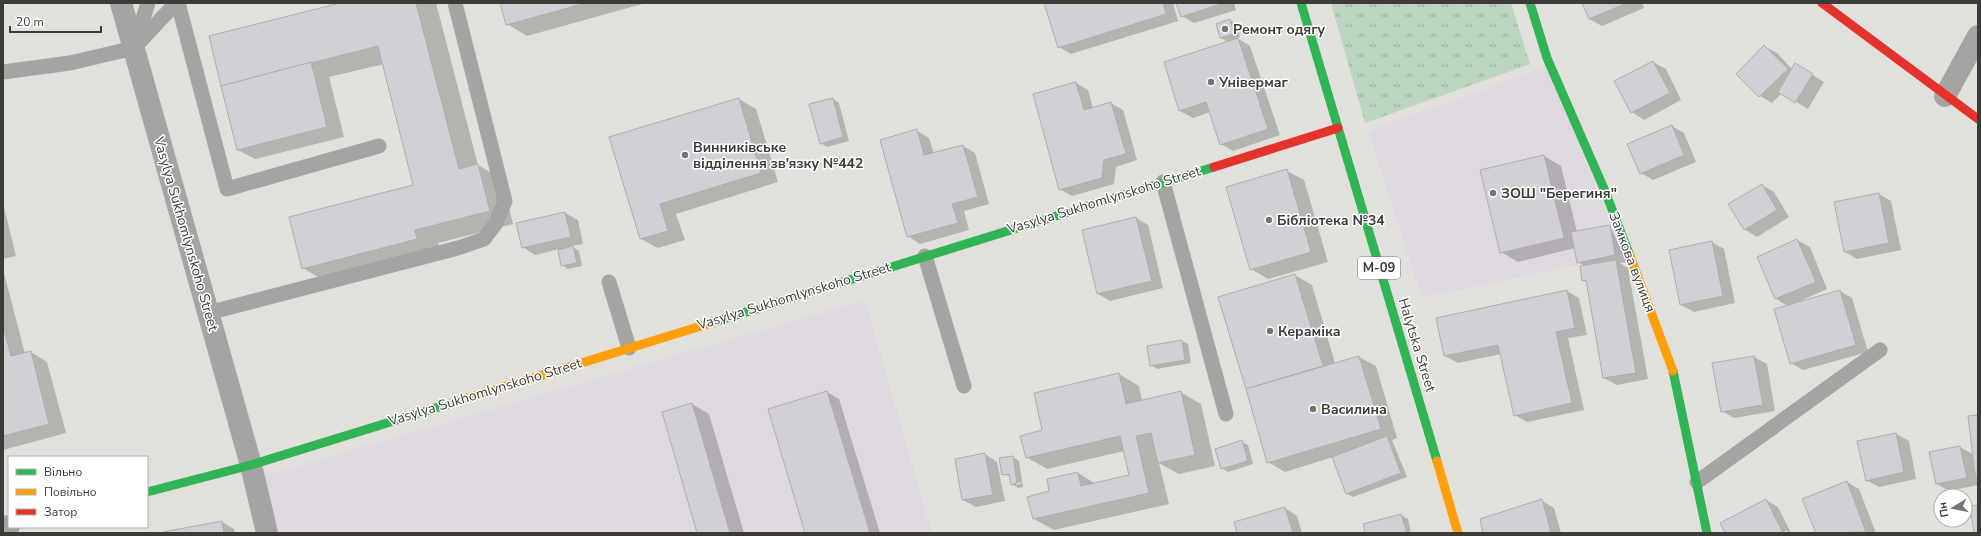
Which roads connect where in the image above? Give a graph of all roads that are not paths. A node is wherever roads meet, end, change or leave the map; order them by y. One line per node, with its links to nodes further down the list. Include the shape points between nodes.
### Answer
1 (121, 3): 9 (street, Vasylya Sukhomlynskoho Street)
2 (148, 3): 9 (lane)
3 (177, 3): 9 (lane); 14 (lane, via 227,189)
4 (454, 3): 18 (lane, via 505,200 496,223 484,239)
5 (1301, 3): 13 (street, Halytska Street / М-09)
6 (1530, 3): 24 (street, Замкова вулиця, via 1547,58 1604,191 1672,368)
7 (1822, 3): 11 (street)
8 (1978, 36): 11 (street)
9 (134, 48): 10 (lane, via 70,63); 18 (street, Vasylya Sukhomlynskoho Street)
10 (3, 72)
11 (1945, 96): 12 (street)
12 (1978, 119)
13 (1338, 128): 15 (street, Vasylya Sukhomlynskoho Street); 27 (street, Halytska Street / М-09)
14 (379, 146)
15 (1163, 182): 16 (street, Vasylya Sukhomlynskoho Street); 22 (lane)
16 (925, 256): 19 (street, Vasylya Sukhomlynskoho Street); 21 (lane)
17 (609, 282): 19 (lane)
18 (208, 313): 23 (street, Vasylya Sukhomlynskoho Street)
19 (629, 348): 23 (street, Vasylya Sukhomlynskoho Street)
20 (1880, 350): 24 (lane)
21 (964, 386)
22 (1226, 414)
23 (251, 465): 25 (street, Vasylya Sukhomlynskoho Street); 26 (street)
24 (1697, 482): 28 (street, Замкова вулиця)
25 (148, 492)
26 (267, 533)
27 (1458, 533)
28 (1707, 533)

